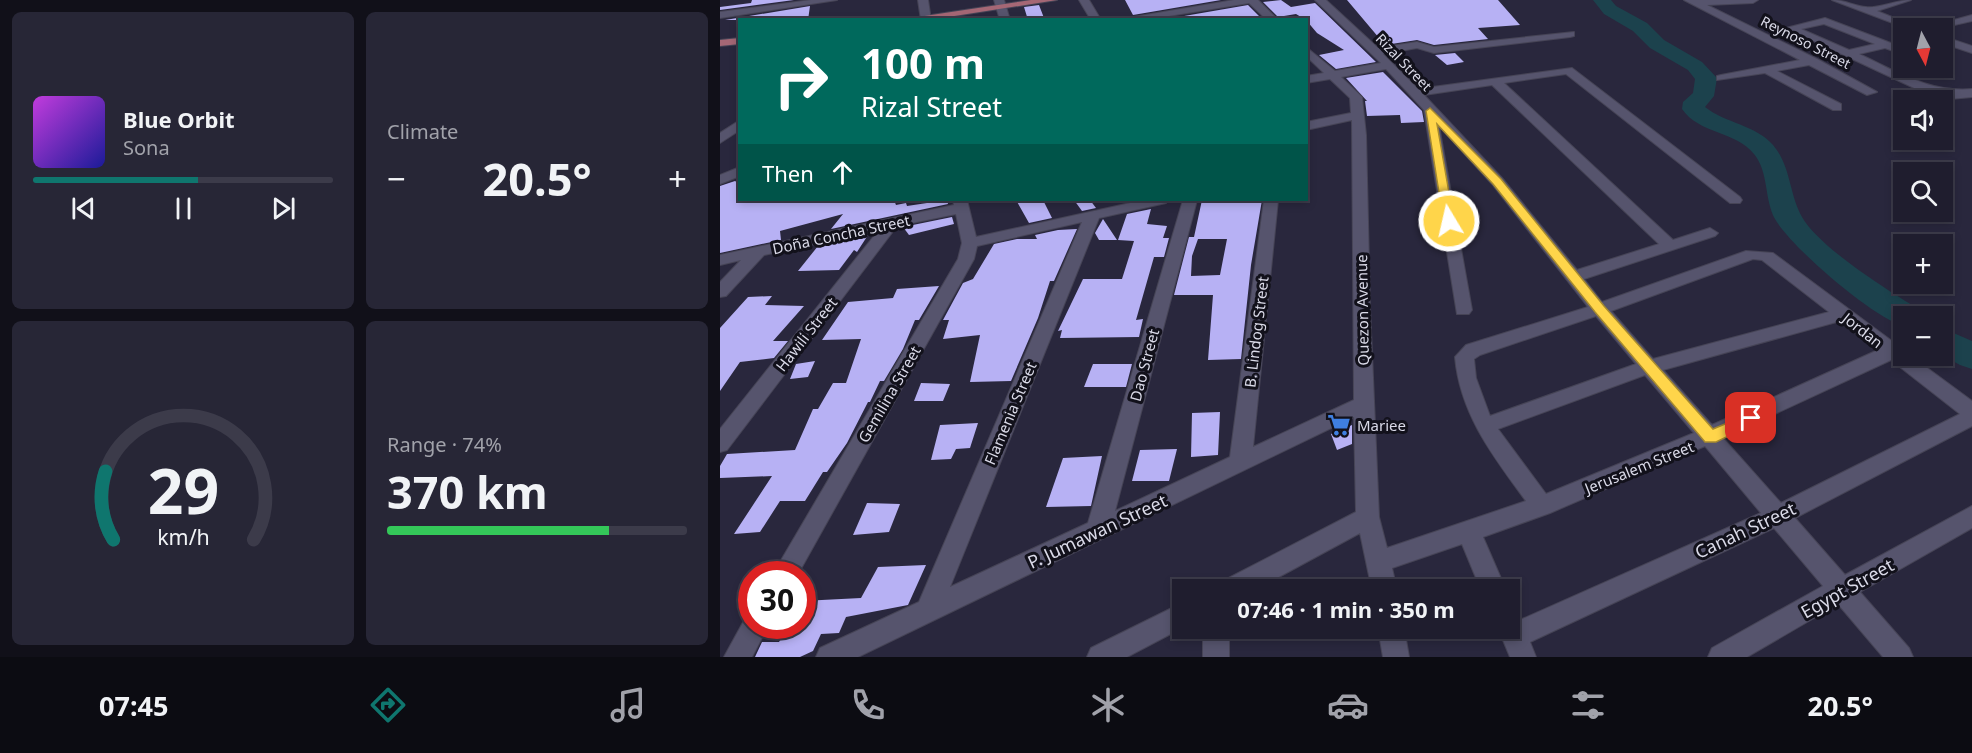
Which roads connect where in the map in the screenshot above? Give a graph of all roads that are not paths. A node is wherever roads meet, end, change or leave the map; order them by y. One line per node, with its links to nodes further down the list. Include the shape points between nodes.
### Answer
1 (743, 0): 16 (street)
2 (832, 0): 12 (street)
3 (923, 0): 19 (street)
4 (1052, 0): 14 (main road)
5 (1084, 0): 21 (street)
6 (1166, 0): 18 (street)
7 (1252, 0): 18 (street); 23 (street)
8 (1320, 0): 35 (street, Rizal Street)
9 (1753, 0): 13 (street, Reynoso Street)
10 (1837, 0): 15 (street)
11 (1906, 0): 15 (street)
12 (815, 1): 16 (street)
13 (1692, 2): 37 (street, Reynoso Street)
14 (1000, 3): 19 (main road); 20 (street)
15 (1867, 11): 25 (street)
16 (738, 12): 17 (street)
17 (720, 15)
18 (1179, 16): 22 (street)
19 (926, 18)
20 (1004, 18)
21 (1095, 18)
22 (1150, 18)
23 (1271, 18)
24 (1971, 18): 26 (street)
25 (1893, 20)
26 (1953, 22)
27 (1570, 34): 35 (street, via 1434,50 1417,45)
28 (738, 40): 29 (main road)
29 (720, 43)
30 (1953, 43): 33 (street)
31 (1885, 45): 32 (street); 36 (street); 36 (street, via 1825,21 1791,28)
32 (1893, 48)
33 (1972, 50)
34 (1308, 52): 40 (street, Quezon Avenue)
35 (1375, 52): 38 (street, Rizal Street)
36 (1848, 54): 37 (street); 46 (street, via 1931,91 1950,95)
37 (1811, 62): 39 (street); 44 (street, Reynoso Street)
38 (1389, 65): 40 (street); 45 (street, Rizal Street)
39 (1767, 70): 41 (street); 47 (street)
40 (1334, 75): 42 (street); 49 (street, Quezon Avenue, via 1356,97)
41 (1721, 78)
42 (1308, 80)
43 (1495, 81): 45 (street); 55 (street, via 1568,70); 64 (street)
44 (1871, 92)
45 (1415, 93): 48 (street, Rizal Street)
46 (1972, 93)
47 (1837, 107)
48 (1430, 111): 67 (street, Rizal Street, via 1497,181); 70 (street)
49 (1358, 115): 51 (street); 74 (street, Quezon Avenue)
50 (738, 126): 52 (street)
51 (1308, 126)
52 (720, 139)
53 (738, 172): 54 (street)
54 (720, 180)
55 (1735, 200)
56 (1156, 201): 60 (street)
57 (1190, 201): 85 (street, Dao Street)
58 (1271, 201): 80 (street, B. Lindog Street)
59 (961, 204): 61 (street, Doña Concha Street); 63 (street)
60 (1093, 215): 63 (street); 93 (street, Flamenia Street)
61 (892, 223): 65 (street, Doña Concha Street); 79 (street, Hawili Street)
62 (1710, 233): 64 (street)
63 (970, 243): 87 (street, Gemilina Street, via 966,259)
64 (1670, 246): 67 (street)
65 (758, 252): 66 (street, Doña Concha Street); 68 (street)
66 (720, 260)
67 (1576, 281): 69 (street, Rizal Street)
68 (720, 292)
69 (1599, 309): 71 (street, Jordan, via 1752,254 1767,256); 73 (street, Rizal Street); 77 (street, via 1473,350 1464,357 1465,372)
70 (1463, 310)
71 (1843, 314): 72 (street, Jordan); 73 (street)
72 (1891, 352): 75 (street, Jordan); 78 (street, Jerusalem Street)
73 (1649, 367): 77 (street); 78 (street, Rizal Street)
74 (1365, 404): 80 (street, P. Jumawan Street); 84 (street, Quezon Avenue)
75 (1972, 412)
76 (1972, 417): 82 (street, Canah Street)
77 (1485, 426): 81 (street)
78 (1711, 437): 81 (street, Jerusalem Street); 82 (street, Rizal Street)
79 (720, 444)
80 (1240, 464): 85 (street, P. Jumawan Street)
81 (1542, 506): 86 (street, Jerusalem Street)
82 (1778, 516): 92 (street, Rizal Street); 95 (street, Canah Street)
83 (1972, 516): 92 (street, Egypt Street)
84 (1368, 517): 88 (street, Quezon Avenue); 89 (street)
85 (1098, 531): 93 (street, P. Jumawan Street)
86 (1470, 534): 88 (street, Jerusalem Street); 91 (street)
87 (792, 561)
88 (1380, 561): 90 (street, Quezon Avenue)
89 (1251, 579)
90 (1383, 579)
91 (1489, 579)
92 (1843, 591): 104 (street, Egypt Street); 105 (street, Rizal Street)
93 (927, 612): 100 (street, P. Jumawan Street)
94 (1172, 620): 101 (street)
95 (1520, 637)
96 (747, 639): 99 (street)
97 (1216, 639): 102 (street)
98 (1393, 639): 103 (street)
99 (737, 657)
100 (829, 657)
101 (1100, 657)
102 (1216, 657)
103 (1396, 657)
104 (1720, 657)
105 (1900, 657)

